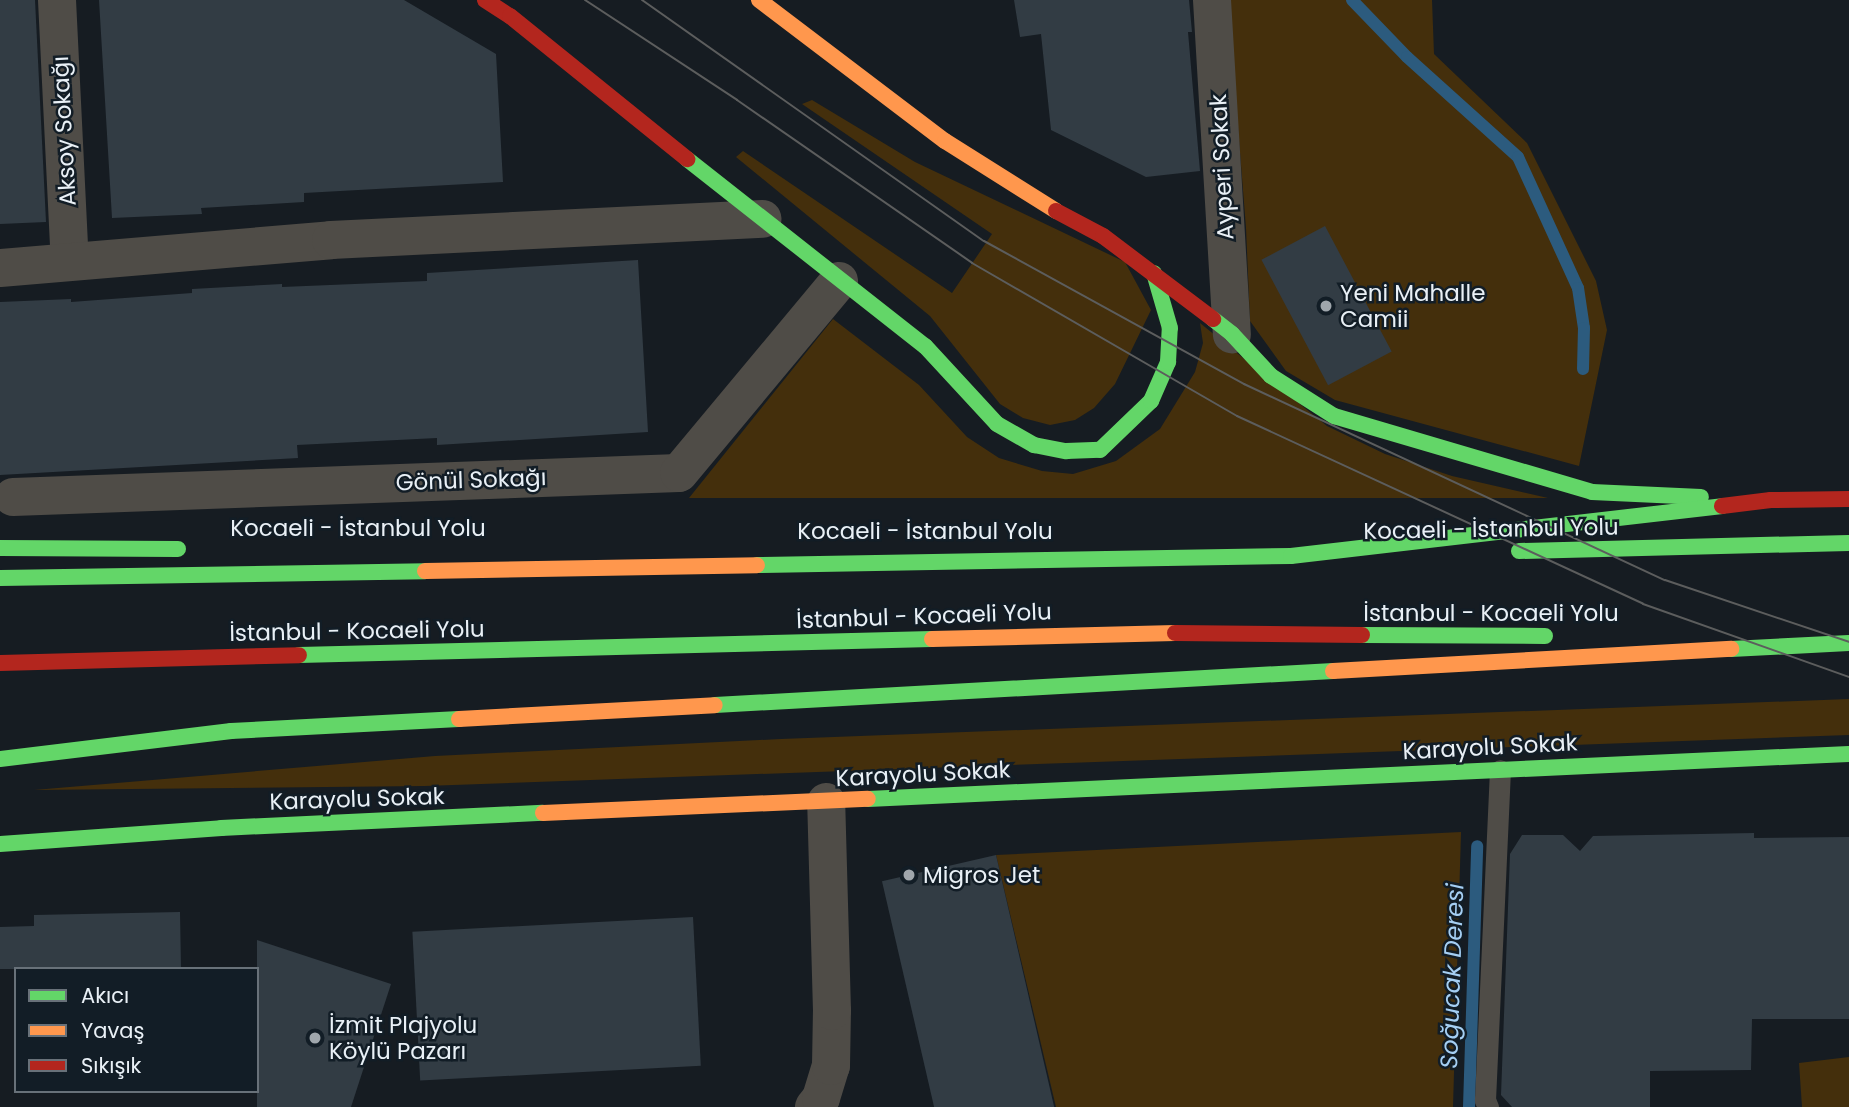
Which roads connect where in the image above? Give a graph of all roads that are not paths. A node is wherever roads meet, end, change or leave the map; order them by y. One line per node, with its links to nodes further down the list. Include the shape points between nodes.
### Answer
1 (57, 0): 6 (street, Aksoy Sokağı)
2 (485, 0): 5 (main road)
3 (759, 0): 8 (main road, via 945,141 1031,198 1102,236)
4 (1212, 0): 10 (street, Ayperi Sokak)
5 (762, 219): 6 (street, via 331,240); 9 (main road)
6 (70, 262): 7 (street)
7 (0, 268)
8 (1154, 273): 9 (main road, via 1170,328 1168,362 1150,401 1100,450 1066,451 1034,445 997,424 925,346); 10 (main road)
9 (839, 281): 11 (street, Gönül Sokağı, via 679,473)
10 (1232, 334): 13 (main road, via 1271,376 1299,397 1334,416 1401,438 1592,492)
11 (13, 497)
12 (1849, 499): 13 (main road)
13 (1771, 500): 20 (main road)
14 (1849, 543): 19 (main road, Kocaeli - İstanbul Yolu)
15 (0, 548): 16 (main road)
16 (194, 550)
17 (569, 552): 20 (main road, Kocaeli - İstanbul Yolu)
18 (1468, 552): 20 (main road, Kocaeli - İstanbul Yolu)
19 (1509, 552)
20 (1291, 556): 21 (main road)
21 (0, 578)
22 (1560, 636): 25 (main road, İstanbul - Kocaeli Yolu, via 1147,633)
23 (1656, 636): 24 (main road)
24 (1849, 640): 27 (main road, via 231,731)
25 (0, 663)
26 (1849, 754): 28 (main road, Karayolu Sokak)
27 (0, 759)
28 (1500, 770): 29 (main road, Karayolu Sokak); 32 (lane)
29 (825, 802): 30 (main road, Karayolu Sokak, via 221,828); 31 (street, via 831,1066)
30 (0, 844)
31 (814, 1107)
32 (1488, 1107)

